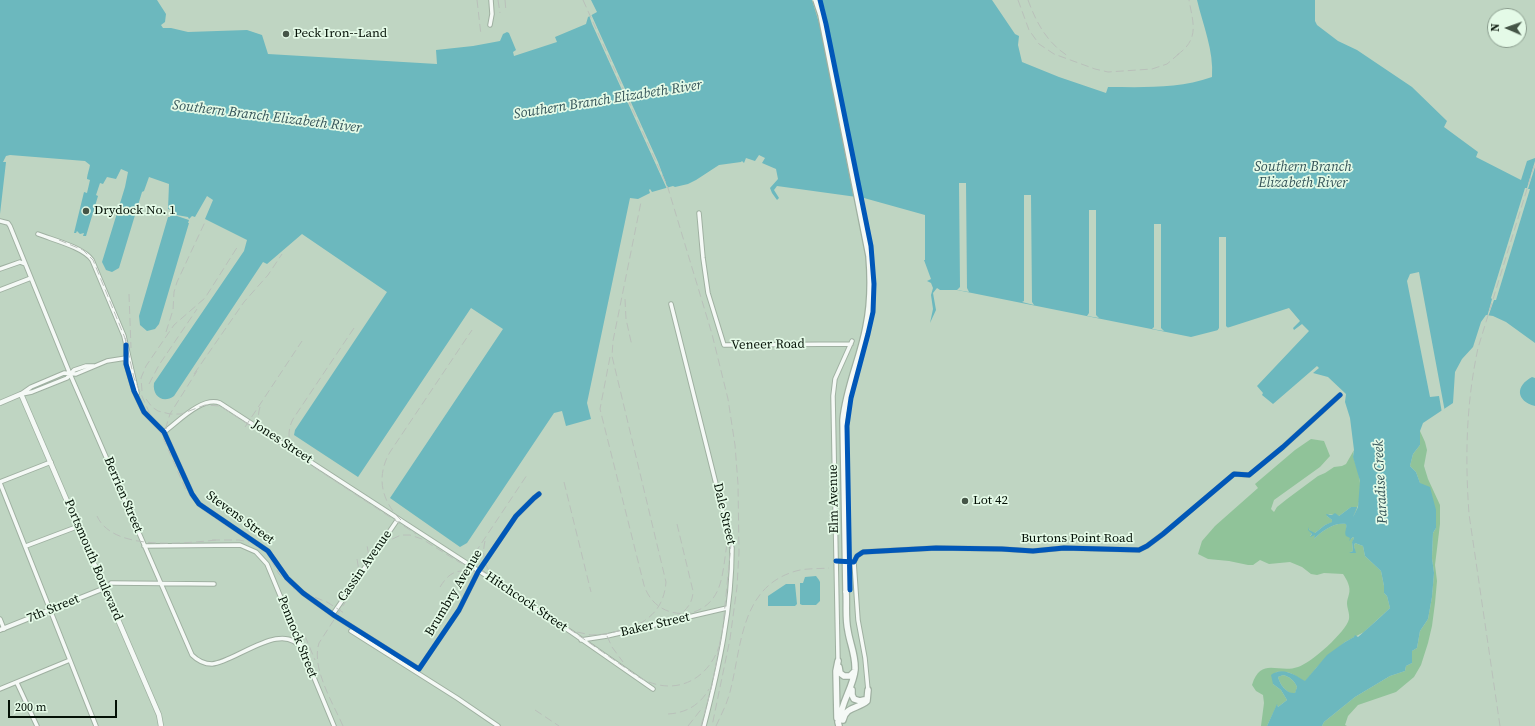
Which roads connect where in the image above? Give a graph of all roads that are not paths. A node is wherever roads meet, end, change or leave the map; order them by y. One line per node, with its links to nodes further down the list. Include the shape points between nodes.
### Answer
1 (491, 0): 3 (street)
2 (816, 0): 43 (main road, bridge, via 870,271 866,328 846,399 843,420 847,630)
3 (490, 25)
4 (699, 213): 12 (street, Veneer Road, via 702,258 708,293 724,345)
5 (0, 221): 7 (street, Berrien Street, via 10,226)
6 (38, 234): 13 (street, Stevens Street, via 90,257 126,345)
7 (25, 264): 8 (street, via 19,262); 9 (street, Berrien Street)
8 (0, 270)
9 (31, 278): 10 (street); 14 (street, Berrien Street)
10 (0, 290)
11 (671, 304): 33 (street, Dale Street, via 732,545)
12 (851, 342): 26 (street, Elm Avenue, via 835,379 833,396)
13 (128, 358): 14 (street, via 86,366); 18 (street, Stevens Street, via 144,412)
14 (70, 374): 15 (street, via 67,378); 25 (street, Berrien Street)
15 (21, 394): 17 (main road); 19 (main road, Portsmouth Boulevard)
16 (1340, 396): 27 (street, Burtons Point Road, via 1249,475 1234,474 1163,534 1139,550 905,549 863,552)
17 (0, 403)
18 (164, 432): 22 (street, Jones Street, via 197,407 208,402 218,402); 35 (street, Stevens Street, via 199,504 268,552 293,584)
19 (51, 462): 20 (street); 23 (main road, Portsmouth Boulevard)
20 (0, 482): 24 (street)
21 (539, 494): 28 (street, Brumbry Avenue, via 516,516)
22 (398, 518): 28 (street, Hitchcock Street); 35 (street, Cassin Avenue)
23 (79, 526): 24 (street); 32 (main road, Portsmouth Boulevard)
24 (26, 546): 34 (street)
25 (144, 546): 30 (street, Berrien Street); 40 (street, Pennock Street, via 238,545 256,552 267,564)
26 (836, 562): 27 (street); 42 (street, Elm Avenue)
27 (854, 562): 49 (street, via 858,620)
28 (479, 570): 39 (street, Hitchcock Street); 44 (street, Brumbry Avenue, via 459,610)
29 (111, 583): 30 (street)
30 (161, 584): 31 (street); 40 (street, Berrien Street, via 191,653 201,662 216,663 278,638 292,640)
31 (214, 584)
32 (105, 588): 34 (street, 7th Street); 55 (main road, Portsmouth Boulevard, via 159,715)
33 (727, 608): 39 (street, Baker Street); 58 (street, Dale Street, via 721,653)
34 (50, 610): 37 (street, 7th Street); 41 (street)
35 (332, 614): 44 (street, Stevens Street)
36 (0, 619): 37 (street)
37 (2, 630)
38 (351, 631): 57 (street)
39 (581, 640): 48 (street, Hitchcock Street)
40 (302, 650): 56 (street, Pennock Street)
41 (70, 660): 45 (street); 54 (street)
42 (838, 661): 43 (main road, via 842,676 850,676); 52 (main road, via 836,671)
43 (855, 668): 46 (main road)
44 (419, 669)
45 (17, 682): 47 (street); 53 (street)
46 (853, 684): 49 (main road, via 852,695 857,701 864,699); 50 (main road)
47 (0, 689)
48 (653, 689)
49 (868, 690): 51 (main road, via 867,701)
50 (845, 702): 51 (main road); 52 (main road)
51 (857, 706): 52 (main road, via 845,713)
52 (840, 723)
53 (37, 726)
54 (96, 726)
55 (161, 726)
56 (334, 726)
57 (498, 726)
58 (704, 726)

